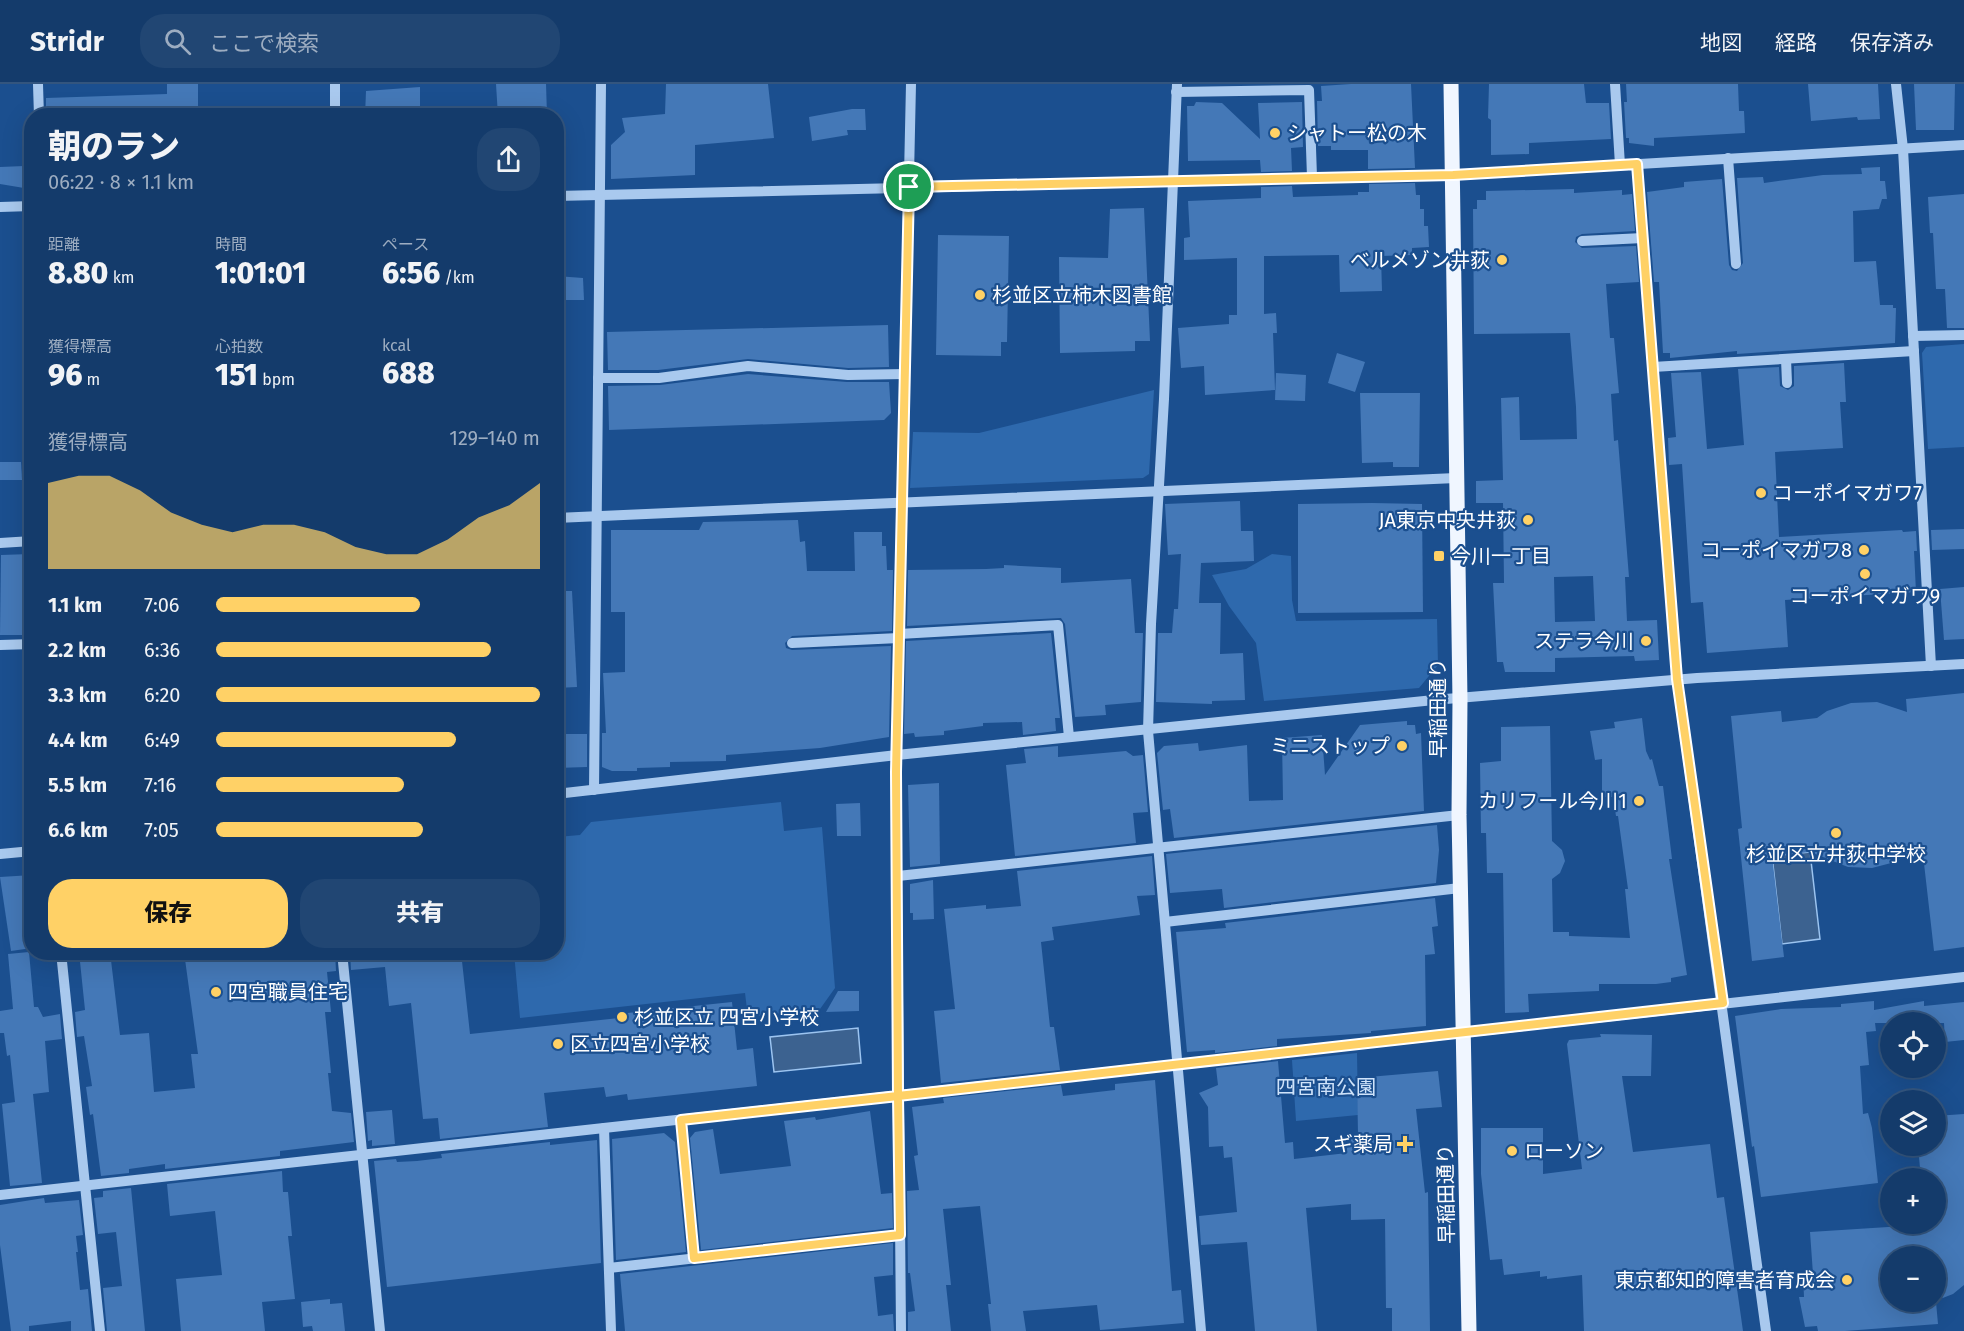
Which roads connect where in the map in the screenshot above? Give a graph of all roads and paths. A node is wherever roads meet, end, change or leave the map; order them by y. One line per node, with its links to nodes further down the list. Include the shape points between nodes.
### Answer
1 (38, 84): 9 (street)
2 (335, 84): 10 (street)
3 (601, 84): 20 (street)
4 (911, 84): 19 (street)
5 (1451, 84): 16 (main road, 早稲田通り)
6 (1615, 84): 15 (street)
7 (1896, 84): 12 (street)
8 (1176, 88): 17 (street, via 1310,90); 18 (street)
9 (39, 108)
10 (335, 108)
11 (1964, 146): 12 (street)
12 (1903, 149): 13 (street); 28 (street)
13 (1728, 158): 14 (street); 26 (street)
14 (1637, 164): 15 (street); 24 (street)
15 (1620, 165): 16 (street)
16 (1453, 175): 17 (street); 35 (main road, 早稲田通り)
17 (1312, 177): 18 (street)
18 (1172, 182): 19 (street); 36 (street)
19 (909, 187): 20 (street); 32 (street)
20 (599, 194): 21 (street); 33 (street)
21 (564, 196)
22 (24, 206): 23 (street)
23 (0, 207)
24 (1643, 238): 25 (street); 31 (street)
25 (1582, 241)
26 (1736, 264)
27 (1964, 335): 28 (street)
28 (1913, 336): 29 (street)
29 (1914, 351): 30 (street); 47 (street)
30 (1786, 359): 31 (street); 34 (street)
31 (1653, 367): 48 (street)
32 (906, 374): 33 (street, via 848,375 748,366 659,378); 37 (street)
33 (598, 378): 38 (street)
34 (1787, 383)
35 (1456, 478): 36 (street); 49 (main road, 早稲田通り)
36 (1159, 491): 37 (street); 50 (street)
37 (901, 502): 38 (street); 42 (street)
38 (595, 516): 39 (street); 53 (street)
39 (564, 518)
40 (24, 542): 41 (street)
41 (0, 543)
42 (899, 636): 43 (street); 51 (street, via 1058,625); 52 (street)
43 (792, 643)
44 (24, 644): 45 (street)
45 (0, 645)
46 (1964, 664): 47 (street)
47 (1931, 666): 48 (street)
48 (1677, 679): 49 (street); 65 (street)
49 (1460, 699): 50 (street); 55 (main road, 早稲田通り)
50 (1148, 731): 51 (street); 56 (street)
51 (1069, 737): 52 (street)
52 (897, 755): 53 (street); 59 (street)
53 (594, 790): 54 (street)
54 (564, 793)
55 (1459, 815): 56 (street); 60 (main road, 早稲田通り)
56 (1160, 848): 59 (street); 61 (street)
57 (24, 852): 58 (street)
58 (0, 854)
59 (898, 876): 68 (street)
60 (1460, 888): 61 (street); 66 (main road, 早稲田通り)
61 (1165, 922): 67 (street)
62 (62, 960): 72 (street)
63 (343, 960): 71 (street)
64 (1964, 977): 65 (street)
65 (1723, 1003): 66 (street); 83 (street)
66 (1465, 1033): 67 (street); 82 (main road, 早稲田通り)
67 (1177, 1064): 68 (street); 81 (street)
68 (898, 1096): 69 (street); 74 (street)
69 (681, 1120): 70 (street); 75 (street)
70 (604, 1128): 71 (street); 76 (street)
71 (360, 1155): 72 (street); 78 (street)
72 (84, 1185): 73 (street); 77 (street)
73 (0, 1195)
74 (900, 1235): 75 (street); 80 (street)
75 (694, 1258): 76 (street)
76 (609, 1268): 79 (street)
77 (99, 1331)
78 (380, 1331)
79 (611, 1331)
80 (901, 1331)
81 (1201, 1331)
82 (1469, 1331)
83 (1766, 1331)

